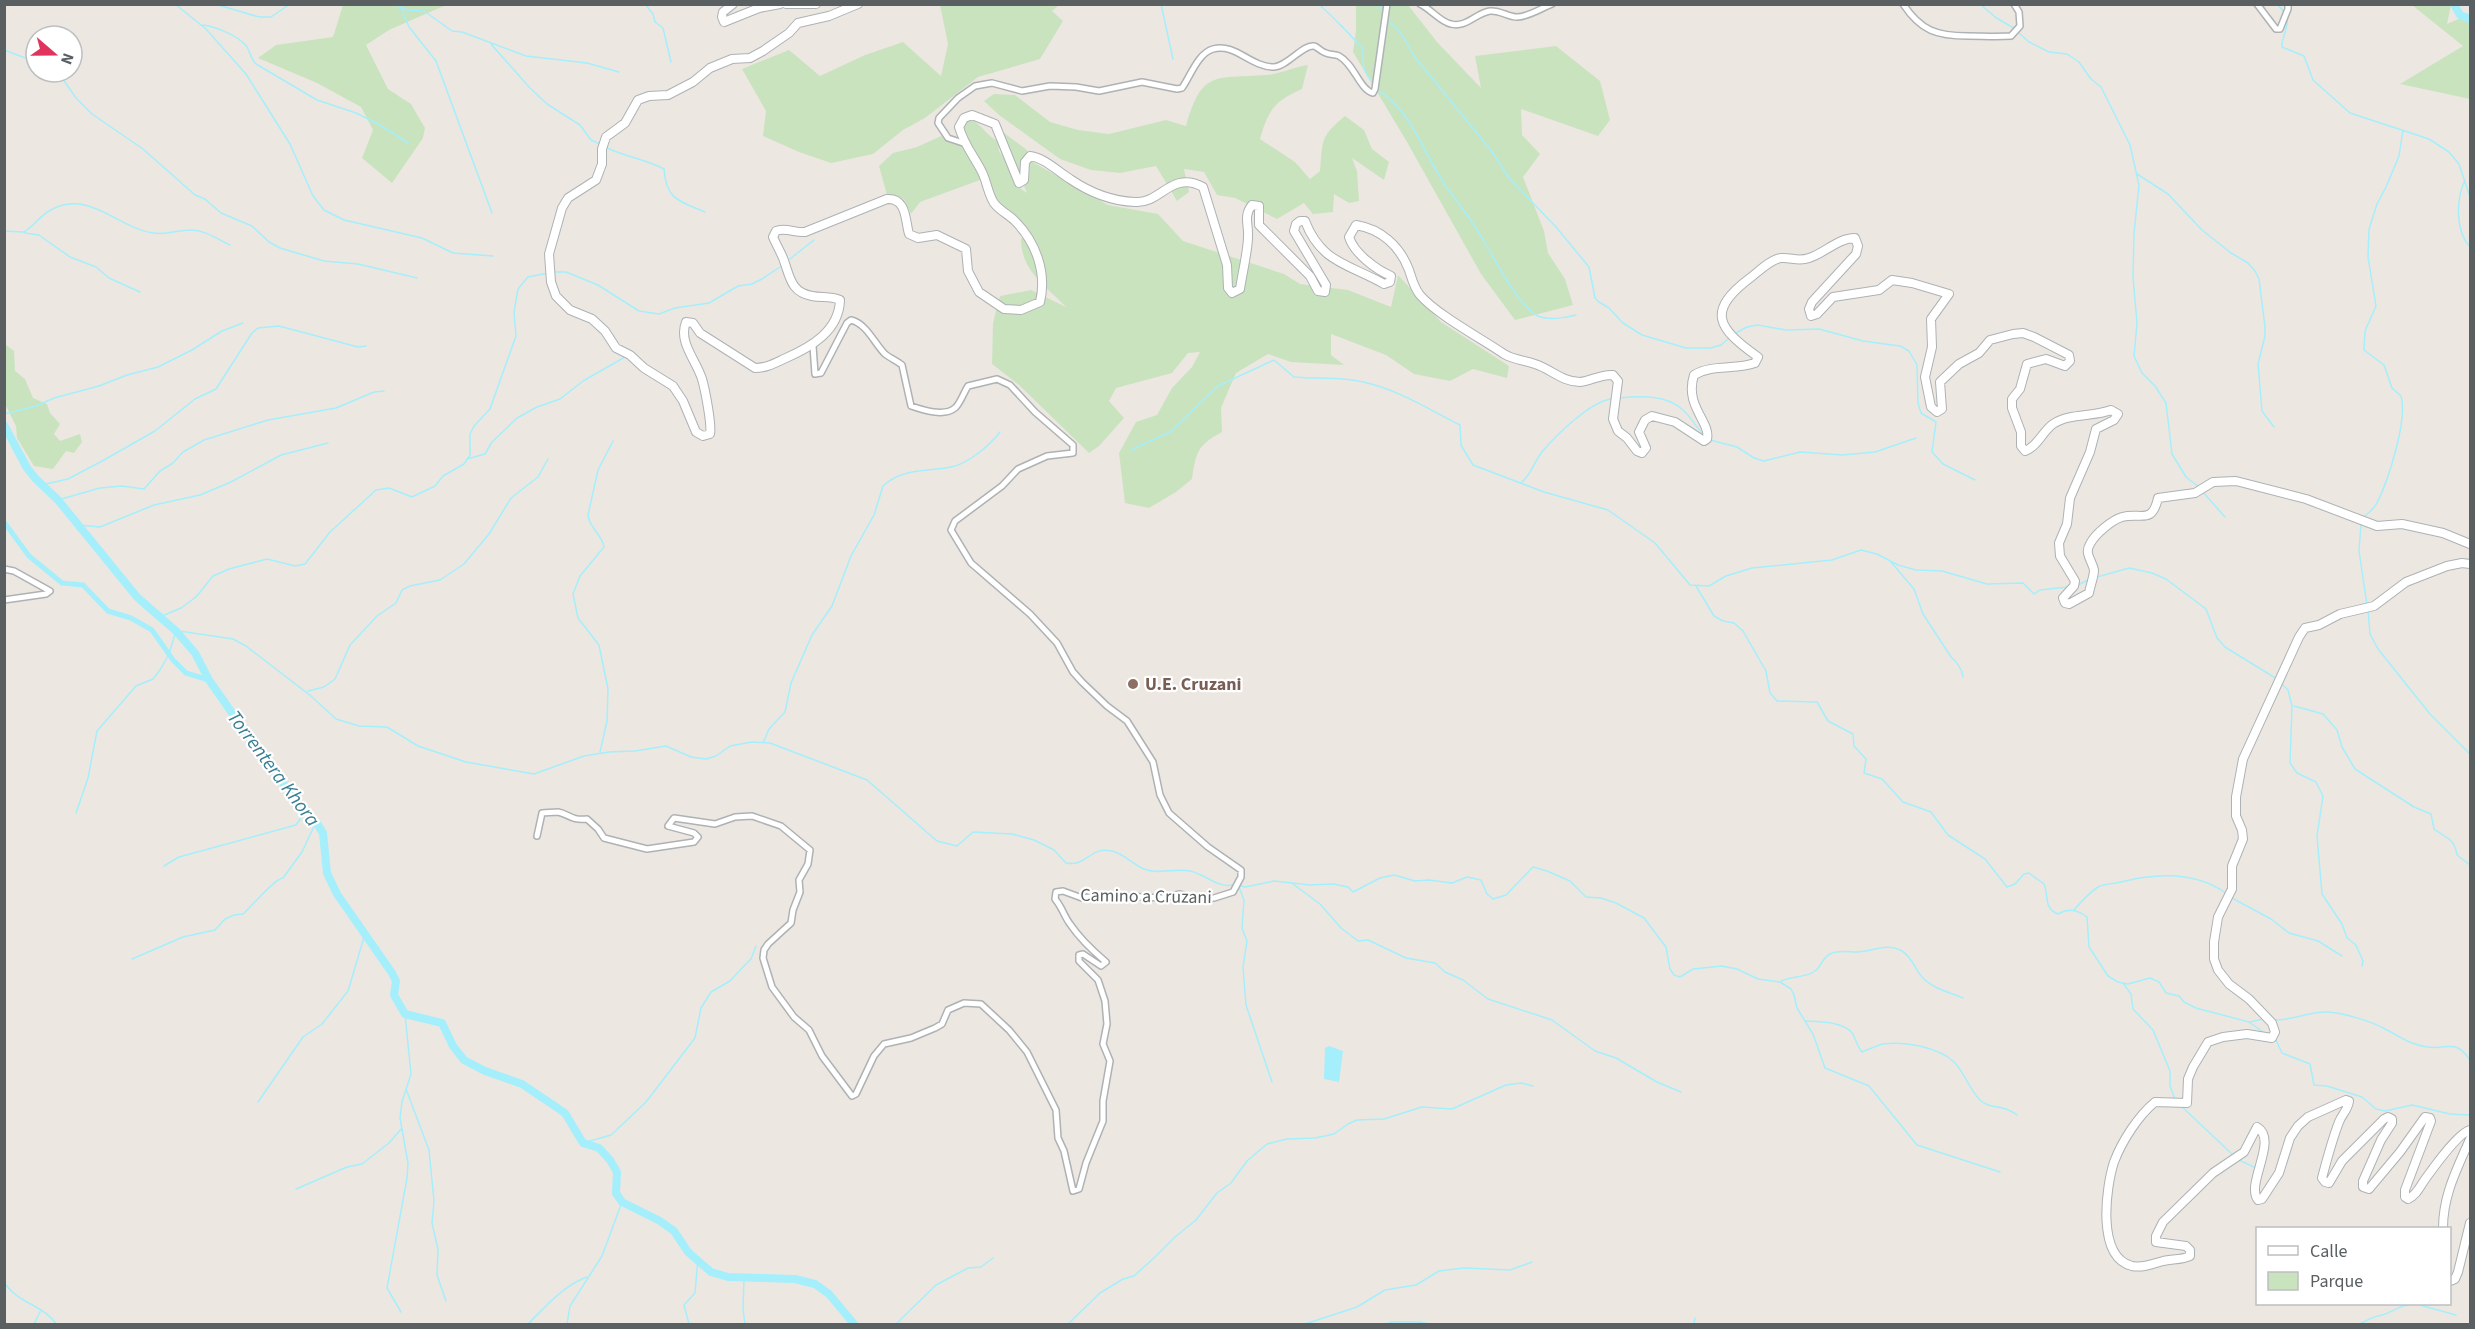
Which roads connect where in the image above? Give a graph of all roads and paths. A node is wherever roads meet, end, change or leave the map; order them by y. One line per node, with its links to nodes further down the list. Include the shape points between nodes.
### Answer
1 (733, 4): 2 (main road, via 723,12 724,22)
2 (780, 4)
3 (786, 4): 4 (main road)
4 (816, 4)
5 (858, 4): 14 (main road, via 798,24 763,51 710,68 668,95 638,100 625,123 606,137 596,180 568,198 561,208 549,254 556,296 570,310 592,319 616,348 673,386 696,432 703,436 710,434 712,426 702,380 684,339 686,322 693,323 700,333 755,368 764,368)
6 (1387, 4): 13 (street, via 1376,89 1372,93 1341,57 1315,46 1308,46 1276,67 1258,66 1234,51 1217,49 1202,57 1182,88 1177,89 1142,82 1099,91 1050,86 1023,91 992,83 975,86 939,118 948,138)
7 (1552, 4): 12 (street, via 1515,17 1488,11 1462,25 1449,24)
8 (1903, 4): 9 (street, via 1915,20 1944,36 2001,37 2011,36 2020,26)
9 (2014, 4)
10 (2257, 4): 11 (street, via 2276,29 2280,29)
11 (2288, 4)
12 (1424, 6)
13 (963, 143): 14 (main road, via 982,172 992,200 1034,246 1043,290 1040,302 1021,310 1004,309 979,292 969,271 966,249 937,235 909,234 900,202 887,200 805,232 776,231 773,237 796,290 840,300 840,312); 15 (main road, via 959,127 964,118 972,115 986,120 994,124 1017,182 1024,180 1024,162 1030,156 1037,157 1096,193 1123,201 1144,202 1177,182 1197,184 1205,192 1215,223 1232,293 1240,289 1248,237 1246,220 1252,205 1259,206 1259,225 1310,276 1318,291 1325,292 1326,285 1294,231 1300,220 1305,220 1313,238 1338,263 1384,284 1390,282 1391,276 1369,262 1349,237 1356,225 1378,231 1401,254 1420,295 1504,354 1572,381 1613,375 1618,381 1613,419 1618,431 1642,453 1647,448 1639,432 1652,416 1675,422 1704,441 1707,439 1708,429 1693,399 1694,375 1705,369 1742,368 1755,363 1758,357 1721,321 1726,298 1781,258 1804,260 1843,239 1855,238 1856,254 1812,302 1811,316 1833,297 1879,290 1892,280 1949,294 1931,319 1932,347 1925,377 1931,408 1937,412 1942,409 1940,382 1947,374 1979,353 1990,340 2024,333 2069,355 2070,361 2065,366 2046,359 2027,364 2020,388 2012,399 2025,451 2033,448 2054,423 2110,410 2118,414 2096,429 2070,498 2067,524 2059,543 2060,556 2075,581 2063,598 2065,603 2089,593 2094,570 2087,553 2090,543 2110,524 2122,517 2146,516 2153,512 2158,498 2196,493 2213,482 2257,486 2306,499 2377,526 2402,524)
14 (813, 346): 19 (street, Camino a Cruzani, via 813,368 815,374 821,373 847,323 856,321 886,355 902,364 912,406 928,412 951,410 957,407 968,386 998,379 1010,385 1072,445 1073,453 1047,456 1018,469 955,521 951,530 971,563 1030,614 1057,643 1073,672 1126,721 1153,762 1160,795 1169,813 1241,870 1233,891 1214,898 1196,899 1180,894 1162,898 1082,898 1056,892 1055,899 1068,921 1106,962 1101,966 1079,955 1079,961 1098,980 1105,1001 1107,1024 1103,1044 1110,1061 1103,1121 1079,1189 1073,1191 1058,1138 1056,1110 1038,1071 1009,1030 981,1004 964,1003 948,1010 942,1024 935,1028 884,1044 852,1096 822,1056 809,1030 794,1017 767,978 764,950 791,923 800,892 799,880 810,857 810,850 782,826 752,816 715,824 674,818 668,826 694,833 698,837 694,842 647,849 604,838 587,819 577,820 560,812 542,813)
15 (2470, 544)
16 (2470, 564): 20 (main road, via 2447,566 2406,582 2374,606 2305,628 2299,637 2243,759 2236,816 2243,839 2232,866 2232,889 2218,916 2214,942 2218,970 2272,1023 2275,1032 2272,1038 2247,1034 2208,1042 2188,1079 2187,1103 2155,1102 2135,1124 2115,1161 2107,1191 2110,1245 2119,1258 2140,1267 2190,1256 2186,1246 2156,1242 2163,1222 2213,1173 2244,1152 2257,1128 2264,1136 2262,1163 2254,1188 2258,1200 2279,1173 2298,1126 2308,1117 2346,1100 2349,1108 2340,1118 2322,1178 2329,1183 2342,1161 2388,1117 2392,1123 2363,1181 2363,1187 2369,1189 2425,1118 2430,1118 2405,1190 2405,1197 2414,1197 2460,1137)
17 (4, 569): 18 (street, via 50,591)
18 (4, 600)
19 (537, 836)
20 (2470, 1130)
21 (2470, 1139): 23 (main road, via 2450,1182)
22 (2470, 1223): 24 (main road, via 2458,1272)
23 (2443, 1227)
24 (2451, 1280)

